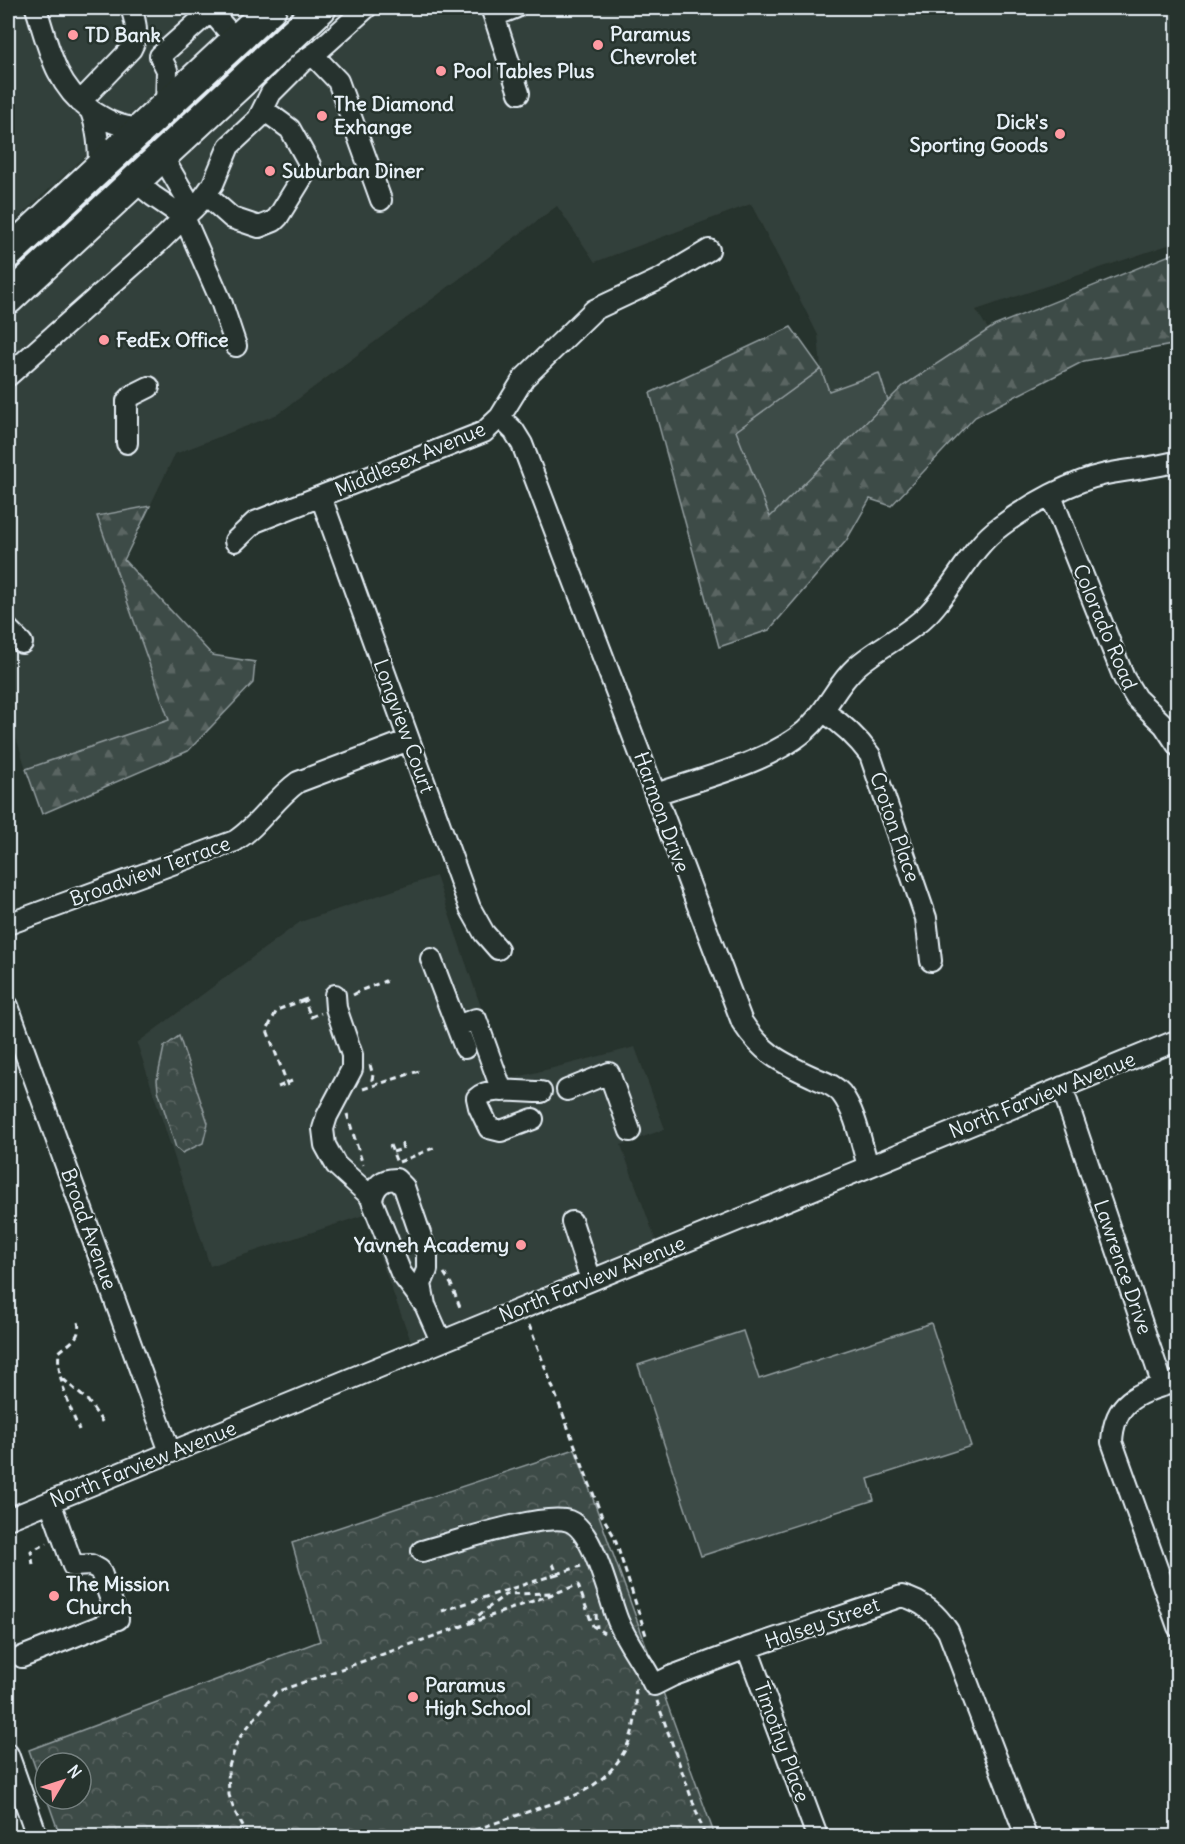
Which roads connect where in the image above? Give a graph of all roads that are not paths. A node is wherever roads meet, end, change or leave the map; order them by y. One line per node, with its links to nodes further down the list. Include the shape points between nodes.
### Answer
1 (36, 8): 12 (street, via 57,74)
2 (131, 8): 12 (street, via 135,43)
3 (271, 8): 9 (highway)
4 (321, 8): 16 (highway)
5 (366, 8): 10 (street)
6 (515, 8): 8 (street)
7 (211, 9): 9 (street); 13 (street, via 160,56 167,70)
8 (493, 12): 11 (street)
9 (236, 40): 13 (highway)
10 (313, 55): 14 (street, via 271,93); 19 (street, via 339,81)
11 (519, 93)
12 (85, 106): 15 (street, via 103,119); 17 (street, via 98,134)
13 (166, 106): 15 (highway)
14 (264, 110): 20 (street, via 229,146 220,171); 20 (street, via 290,129 310,165 278,217 259,227)
15 (141, 129): 17 (highway)
16 (162, 156): 18 (highway); 20 (street)
17 (99, 168): 22 (highway)
18 (136, 182): 20 (street, via 153,196); 23 (highway)
19 (381, 200)
20 (194, 207): 24 (street); 25 (street)
21 (710, 250): 27 (street, Middlesex Avenue, via 594,310 524,378)
22 (8, 253)
23 (8, 299)
24 (236, 346)
25 (8, 376)
26 (148, 387): 28 (street, via 127,401)
27 (500, 417): 31 (street, Middlesex Avenue, via 484,432); 38 (street, Harmon Drive, via 522,444)
28 (127, 443)
29 (1178, 461): 30 (street, via 1105,474)
30 (1051, 496): 35 (street, via 985,540 944,597 926,616 843,679); 37 (street, Colorado Road, via 1124,678 1136,698 1164,725)
31 (321, 497): 32 (street, Middlesex Avenue, via 255,522); 36 (street, Longview Court)
32 (235, 541)
33 (8, 629): 34 (street)
34 (22, 643)
35 (824, 712): 38 (street, via 805,731 758,759); 42 (street, Croton Place, via 860,740 870,756 926,918)
36 (409, 740): 39 (street, Broadview Terrace, via 298,782 235,841); 40 (street, Longview Court, via 470,908)
37 (1178, 746)
38 (656, 794): 54 (street, Harmon Drive, via 742,1022 766,1053 840,1092 849,1107)
39 (8, 924)
40 (498, 949)
41 (431, 959): 45 (street)
42 (932, 961)
43 (342, 997): 55 (street, via 336,1008 352,1055 352,1069 327,1116 323,1129 325,1145 336,1165)
44 (8, 1006): 61 (street, Broad Avenue)
45 (457, 1026): 47 (street); 50 (street, via 476,1019)
46 (1178, 1040): 48 (street, North Farview Avenue)
47 (465, 1048)
48 (1062, 1087): 54 (street, North Farview Avenue); 60 (street, Lawrence Drive)
49 (567, 1090): 53 (street, via 609,1072)
50 (502, 1091): 51 (street); 52 (street, via 491,1090 477,1098 489,1128 501,1131)
51 (542, 1092)
52 (533, 1119)
53 (630, 1131)
54 (868, 1166): 57 (street, North Farview Avenue)
55 (372, 1199): 58 (street, via 401,1273); 58 (street, via 374,1190 386,1179 396,1179 404,1187 427,1254 422,1284)
56 (572, 1222): 57 (street)
57 (591, 1280): 59 (street, North Farview Avenue)
58 (425, 1305): 59 (street)
59 (441, 1341): 61 (street, North Farview Avenue)
60 (1170, 1383): 65 (street, Lawrence Drive, via 1148,1390 1124,1405 1116,1416 1112,1442)
61 (170, 1452): 62 (street, North Farview Avenue)
62 (50, 1502): 63 (street, North Farview Avenue); 67 (street, via 73,1566 91,1565 100,1570 118,1619)
63 (8, 1519)
64 (422, 1551): 66 (street, Halsey Street, via 541,1519 566,1519 577,1524 586,1536 619,1622 646,1668 650,1684)
65 (1178, 1627)
66 (747, 1648): 70 (street, Timothy Place); 71 (street, Halsey Street, via 902,1596 926,1606 948,1631)
67 (22, 1657)
68 (8, 1754): 69 (street)
69 (37, 1836)
70 (817, 1836)
71 (1026, 1836)

